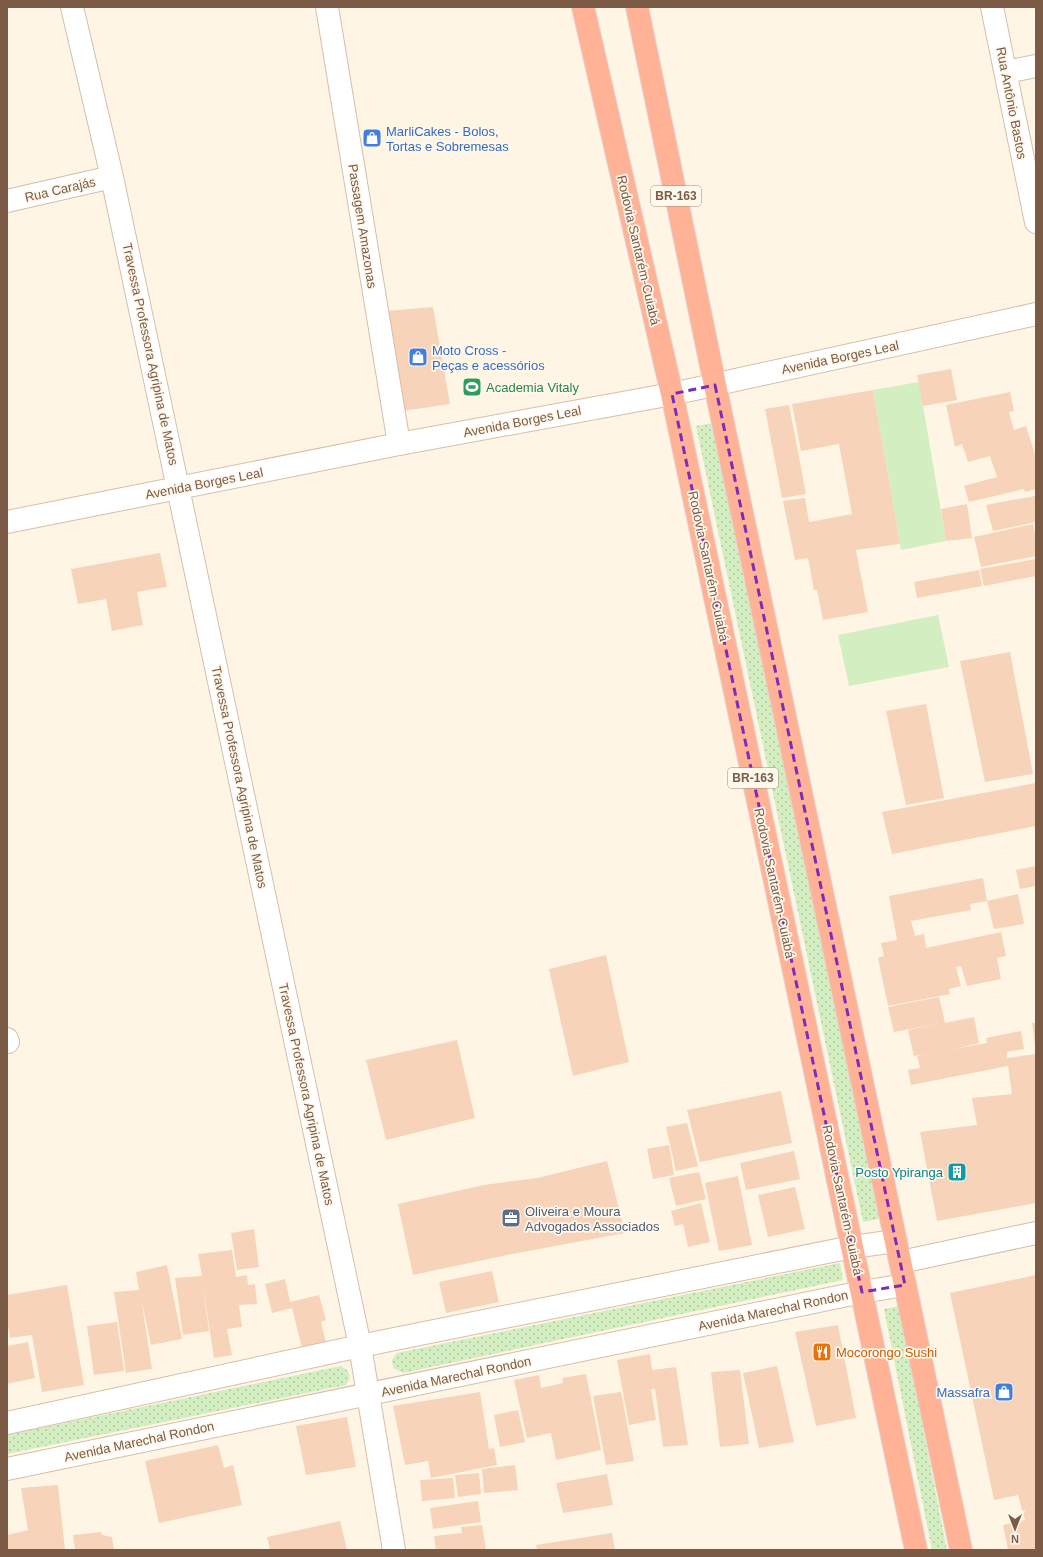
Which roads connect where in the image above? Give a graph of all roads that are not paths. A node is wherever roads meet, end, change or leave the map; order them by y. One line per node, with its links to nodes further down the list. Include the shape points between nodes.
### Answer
1 (72, 7): 8 (street, Travessa Professora Agripina de Matos)
2 (327, 7): 14 (street, Passagem Amazonas)
3 (583, 7): 13 (highway, Rodovia Santarém-Cuiabá / BR-163)
4 (637, 7): 12 (highway, BR-163)
5 (992, 7): 7 (street, Rua Antônio Bastos)
6 (1036, 66): 7 (street)
7 (1006, 72): 10 (street, Rua Antônio Bastos)
8 (112, 177): 9 (street, Rua Carajás); 15 (street, Travessa Professora Agripina de Matos)
9 (7, 201)
10 (1036, 222)
11 (1036, 314): 12 (street, Avenida Borges Leal)
12 (715, 385): 13 (street, Avenida Borges Leal); 18 (highway, BR-163)
13 (672, 394): 14 (street, Avenida Borges Leal); 19 (highway, Rodovia Santarém-Cuiabá / BR-163)
14 (399, 444): 15 (street, Avenida Borges Leal)
15 (179, 487): 16 (street, Avenida Borges Leal); 23 (street, Travessa Professora Agripina de Matos)
16 (7, 522)
17 (1036, 1233): 20 (street)
18 (896, 1241): 19 (street); 20 (highway, BR-163)
19 (852, 1247): 22 (highway, Rodovia Santarém-Cuiabá / BR-163); 23 (street)
20 (901, 1262): 21 (highway, BR-163)
21 (905, 1285): 22 (street, Avenida Marechal Rondon); 29 (highway, BR-163)
22 (862, 1292): 24 (street, Avenida Marechal Rondon); 28 (highway, Rodovia Santarém-Cuiabá / BR-163)
23 (360, 1346): 24 (street, Travessa Professora Agripina de Matos); 25 (street)
24 (368, 1394): 26 (street, Avenida Marechal Rondon); 27 (street, Travessa Professora Agripina de Matos)
25 (7, 1422)
26 (7, 1469)
27 (394, 1550)
28 (916, 1550)
29 (961, 1550)

